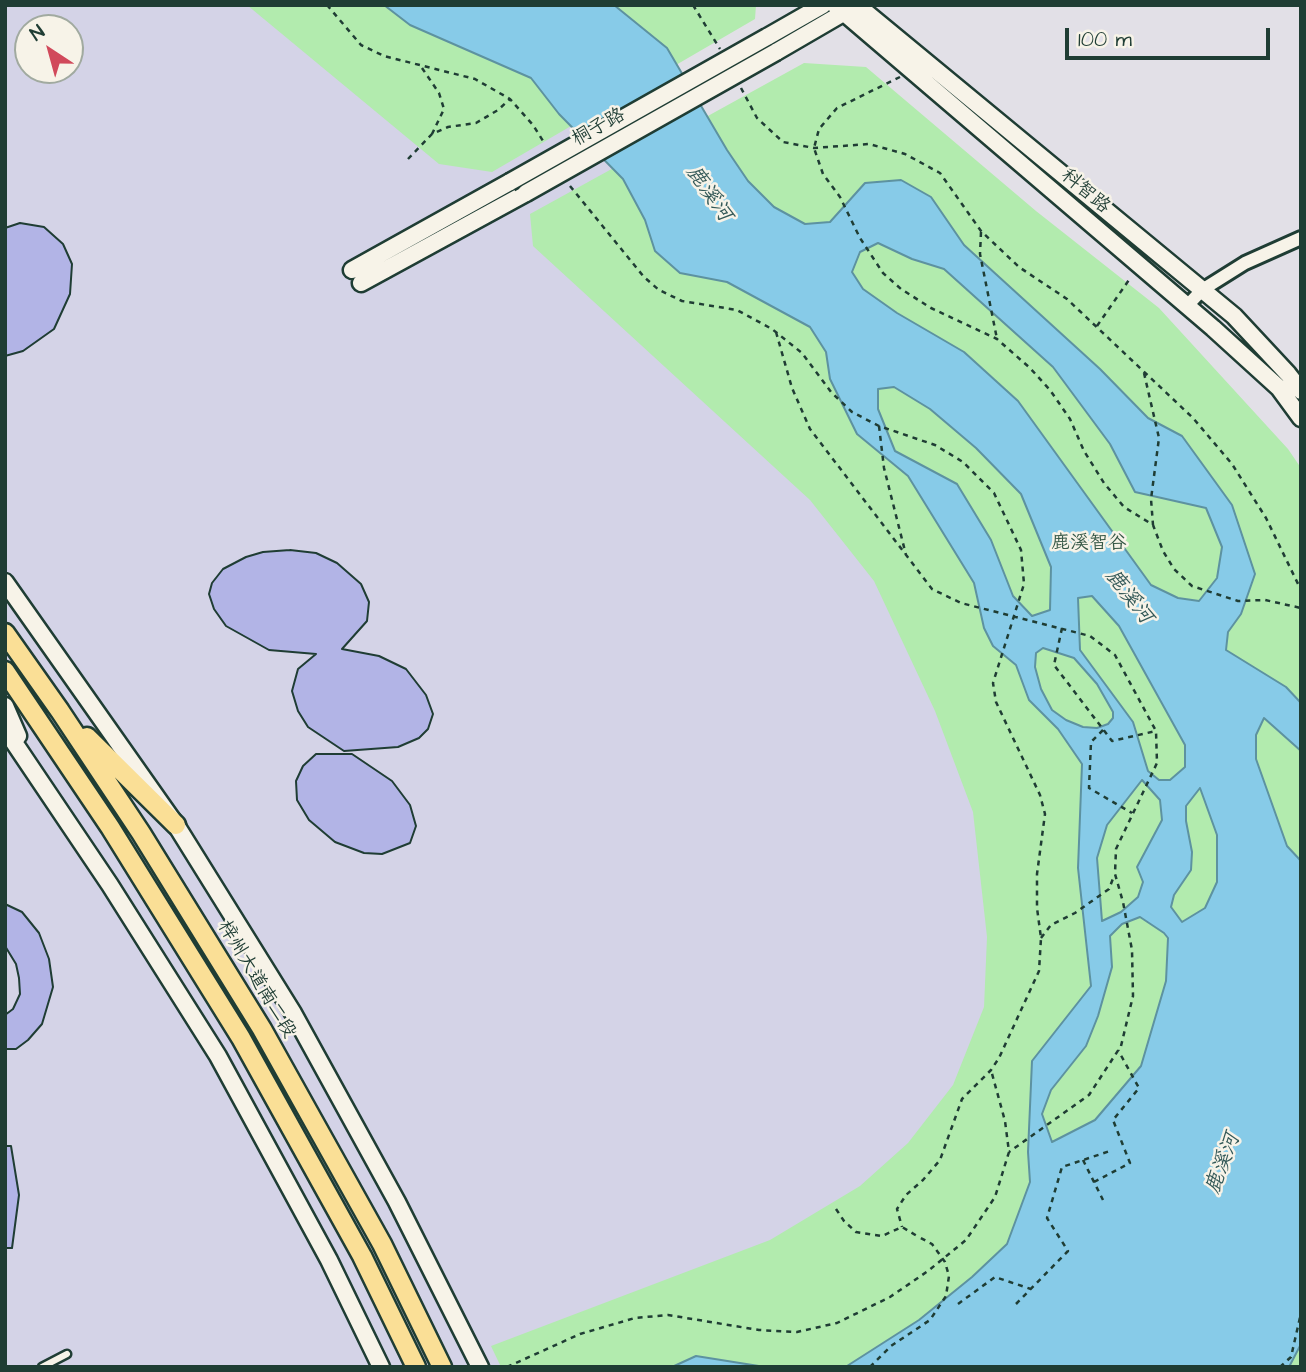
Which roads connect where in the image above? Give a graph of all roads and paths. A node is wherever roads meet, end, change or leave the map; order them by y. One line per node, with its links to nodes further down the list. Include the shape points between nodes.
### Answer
1 (327, 5): 6 (path, via 360,45)
2 (693, 5): 5 (path)
3 (823, 5): 4 (main road, 桐子路, bridge, via 510,182 356,276 526,193)
4 (848, 7): 7 (main road, 科智路); 18 (main road, 科智路)
5 (724, 55)
6 (421, 67): 9 (path, via 475,79); 10 (path, via 444,109)
7 (912, 72): 11 (path, via 837,108 819,129); 17 (main road, 科智路)
8 (736, 78): 11 (path, via 757,118 783,142)
9 (510, 99): 10 (path, via 476,123); 12 (path)
10 (432, 134): 13 (path)
11 (814, 148): 15 (path, via 869,144 905,154 940,173); 22 (path, via 822,174 883,273 931,308)
12 (547, 149)
13 (408, 159)
14 (569, 184): 21 (path, via 644,277 659,289 681,301 737,310)
15 (981, 232): 20 (path); 22 (path)
16 (1301, 238): 18 (street, via 1245,263)
17 (1139, 265): 19 (main road, 科智路); 20 (path)
18 (1202, 290): 19 (street); 24 (main road, 科智路, via 1234,316)
19 (1187, 306): 25 (main road, 科智路, via 1279,388)
20 (1097, 326): 23 (path)
21 (776, 331): 26 (path, via 802,353 852,412); 28 (path, via 792,388 810,429)
22 (997, 340): 27 (path, via 1050,390 1097,472 1124,507)
23 (1144, 370): 27 (path, via 1159,438 1151,499); 30 (path, via 1232,464 1266,518)
24 (1301, 391)
25 (1301, 418)
26 (879, 426): 28 (path, via 884,468); 32 (path, via 935,446 963,462 993,493 1021,550 1024,584)
27 (1153, 525): 31 (path, via 1174,569 1192,586 1238,601 1265,600)
28 (907, 558): 32 (path, via 932,590)
29 (5, 582): 43 (main road)
30 (1301, 590)
31 (1301, 608)
32 (1013, 618): 33 (path); 45 (path, via 993,682 996,702 1045,814 1037,874)
33 (1062, 628): 39 (path, via 1054,665); 40 (path, via 1090,636 1115,656)
34 (5, 633): 37 (main road, 梓州大道南二段)
35 (5, 671): 64 (main road, via 110,827 241,1038 362,1256)
36 (5, 706): 41 (main road)
37 (60, 711): 43 (main road); 65 (main road, 梓州大道南二段, via 262,1029 382,1244)
38 (5, 729): 41 (main road)
39 (1103, 730): 40 (path, via 1112,741); 42 (path, via 1091,742 1089,788)
40 (1156, 731): 42 (path, via 1157,763)
41 (29, 762): 63 (main road, via 218,1056 329,1260)
42 (1132, 813): 44 (path, via 1116,849)
43 (176, 825): 66 (main road, via 293,1013 397,1202)
44 (1115, 874): 45 (path, via 1109,889 1051,925); 46 (path, via 1132,950 1133,996)
45 (1041, 938): 47 (path, via 1039,971)
46 (1118, 1050): 49 (path, via 1089,1095); 51 (path, via 1139,1088 1113,1120 1129,1163)
47 (991, 1070): 49 (path); 54 (path, via 962,1099 940,1160 897,1209)
48 (1110, 1151): 50 (path)
49 (1009, 1152): 67 (path, via 995,1197 965,1240 890,1297 837,1323 797,1332 668,1315 635,1318 580,1334)
50 (1083, 1160): 51 (path); 55 (path, via 1062,1167 1047,1219 1068,1251)
51 (1094, 1182): 52 (path)
52 (1103, 1200)
53 (836, 1209): 54 (path, via 856,1233 882,1236)
54 (902, 1227): 68 (path, bridge, via 932,1244 945,1262 949,1276 946,1296 930,1320 891,1346)
55 (1031, 1289): 56 (path, via 995,1277); 57 (path)
56 (958, 1304)
57 (1016, 1304)
58 (1301, 1313): 59 (path)
59 (1295, 1339): 60 (path); 69 (path, via 1291,1357)
60 (1301, 1341)
61 (67, 1354): 62 (lane)
62 (42, 1367)
63 (381, 1367)
64 (416, 1367)
65 (442, 1367)
66 (480, 1367)
67 (507, 1367)
68 (870, 1367)
69 (1280, 1367)

